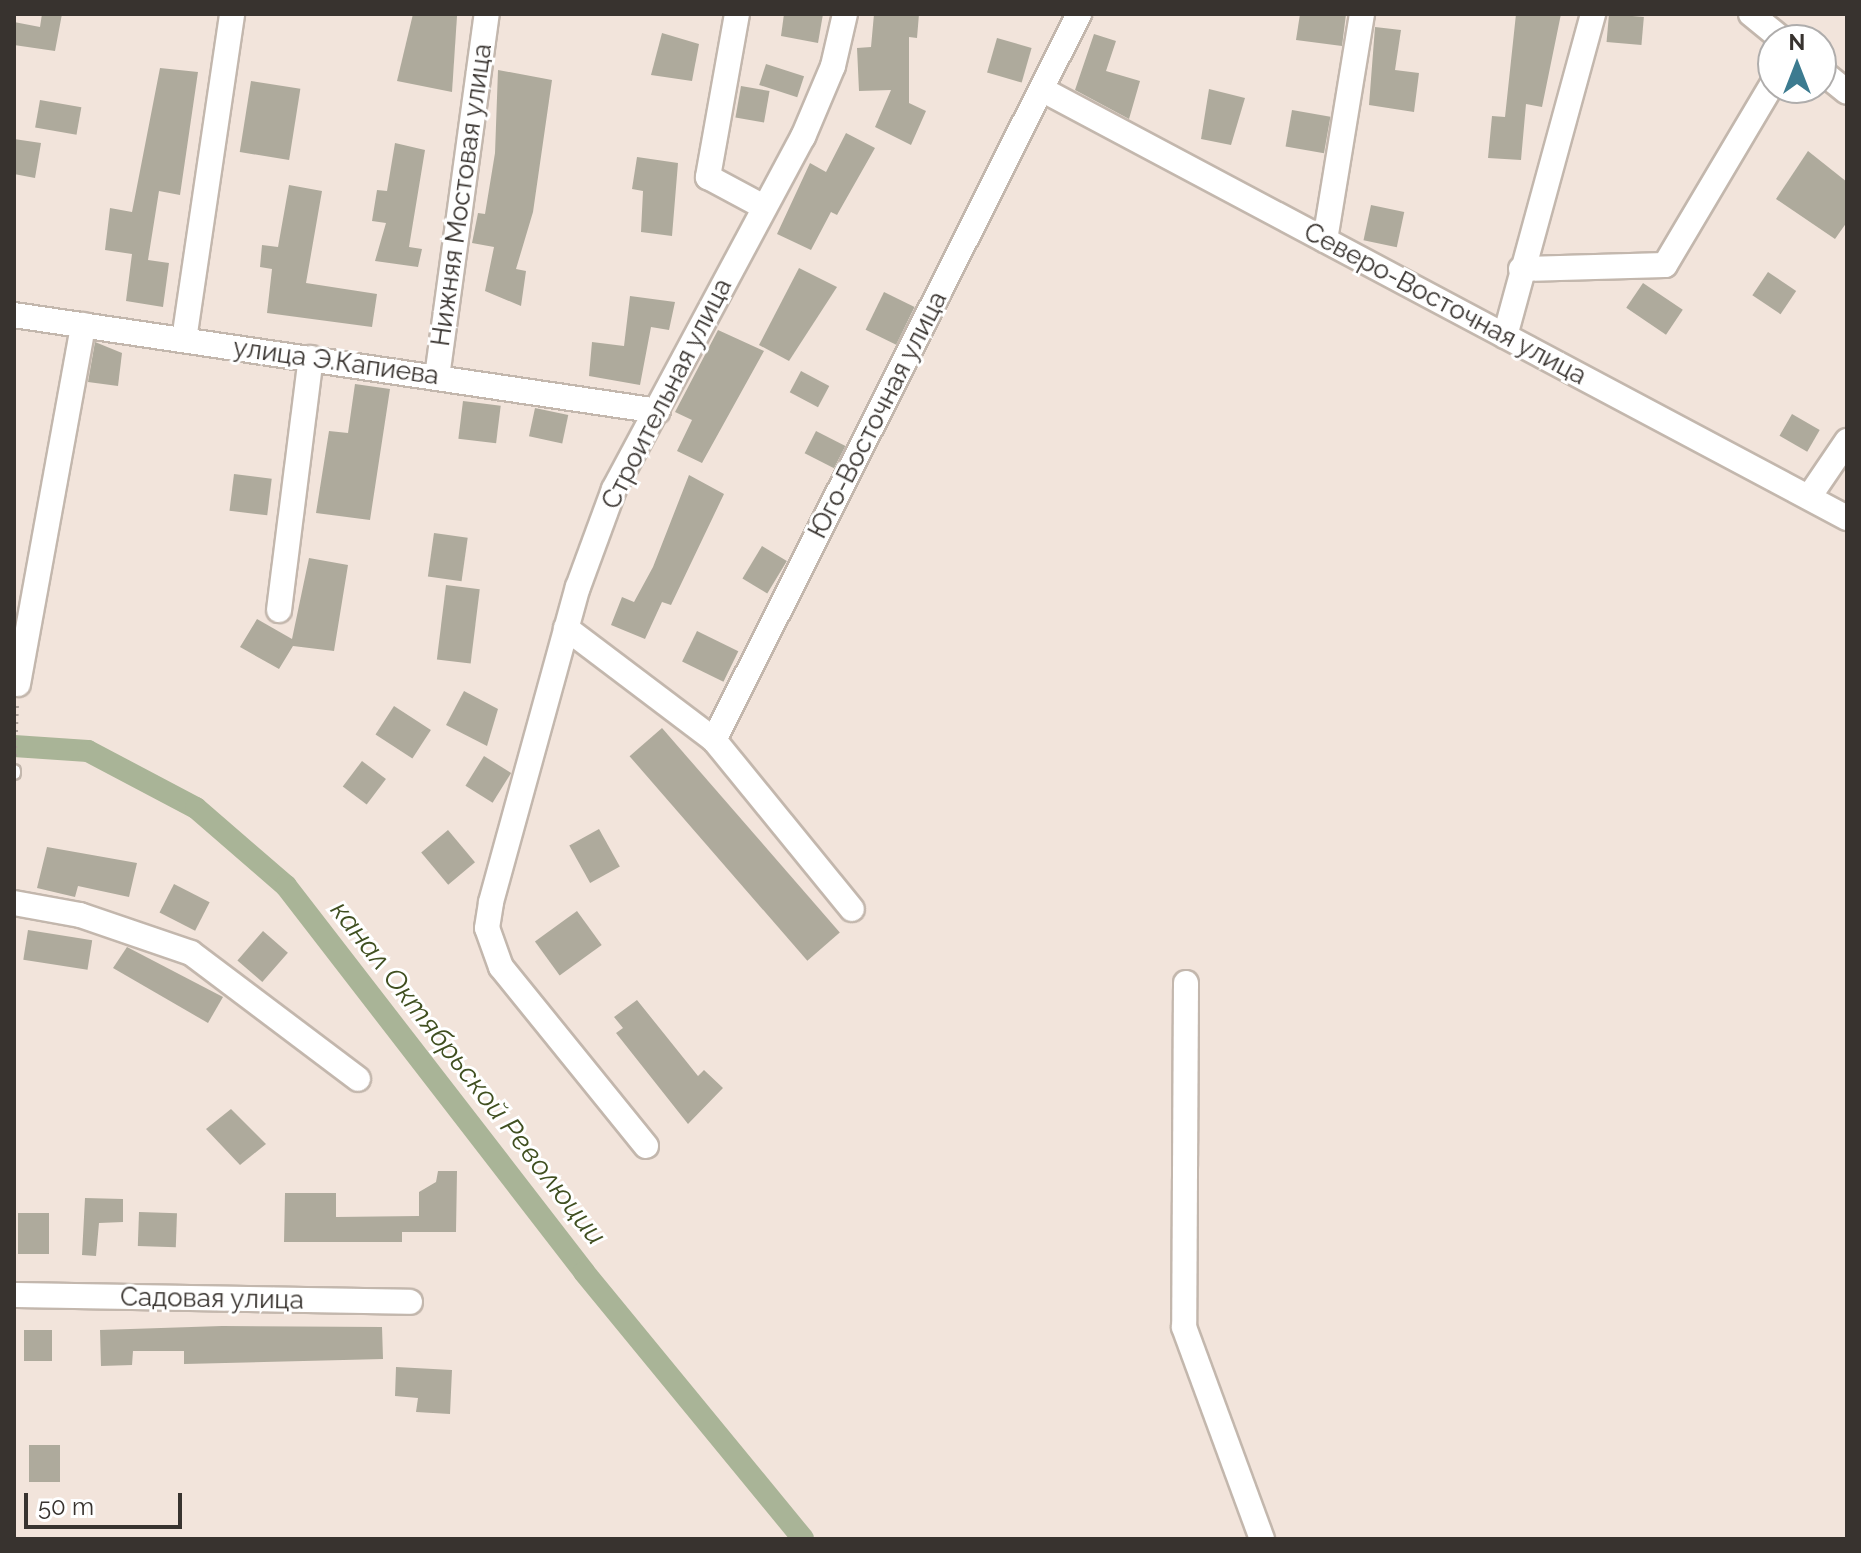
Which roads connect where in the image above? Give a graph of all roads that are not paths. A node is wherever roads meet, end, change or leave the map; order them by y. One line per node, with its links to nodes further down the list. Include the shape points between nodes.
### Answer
1 (232, 14): 16 (street)
2 (487, 14): 18 (street, Нижняя Мостовая улица)
3 (737, 14): 10 (street, via 708,177)
4 (845, 14): 10 (street, Строительная улица, via 833,66)
5 (1079, 14): 8 (street, Юго-Восточная улица)
6 (1362, 14): 11 (street)
7 (1593, 14): 12 (street)
8 (1043, 90): 11 (street, Северо-Восточная улица); 26 (street, Юго-Восточная улица)
9 (1761, 104): 12 (street, via 1665,265)
10 (764, 207): 19 (street, Строительная улица)
11 (1325, 240): 15 (street, Северо-Восточная улица)
12 (1521, 269): 15 (street)
13 (14, 315): 14 (street, улица Э.Капиева)
14 (83, 325): 16 (street, улица Э.Капиева); 25 (street)
15 (1505, 336): 21 (street, Северо-Восточная улица)
16 (184, 340): 17 (street, улица Э.Капиева)
17 (311, 358): 18 (street, улица Э.Капиева); 23 (street)
18 (437, 377): 19 (street, улица Э.Капиева)
19 (658, 411): 24 (street, Строительная улица, via 614,489)
20 (1847, 441): 21 (street)
21 (1809, 497): 22 (street, Северо-Восточная улица)
22 (1847, 518)
23 (279, 610)
24 (566, 628): 26 (street); 31 (street, Строительная улица, via 487,928 501,967)
25 (16, 684)
26 (714, 740): 28 (street)
27 (14, 903): 30 (street, via 80,915 191,953)
28 (852, 909)
29 (1186, 983): 34 (street, via 1184,1327)
30 (358, 1079)
31 (646, 1146)
32 (14, 1295): 33 (street, Садовая улица)
33 (410, 1302)
34 (1262, 1539)

